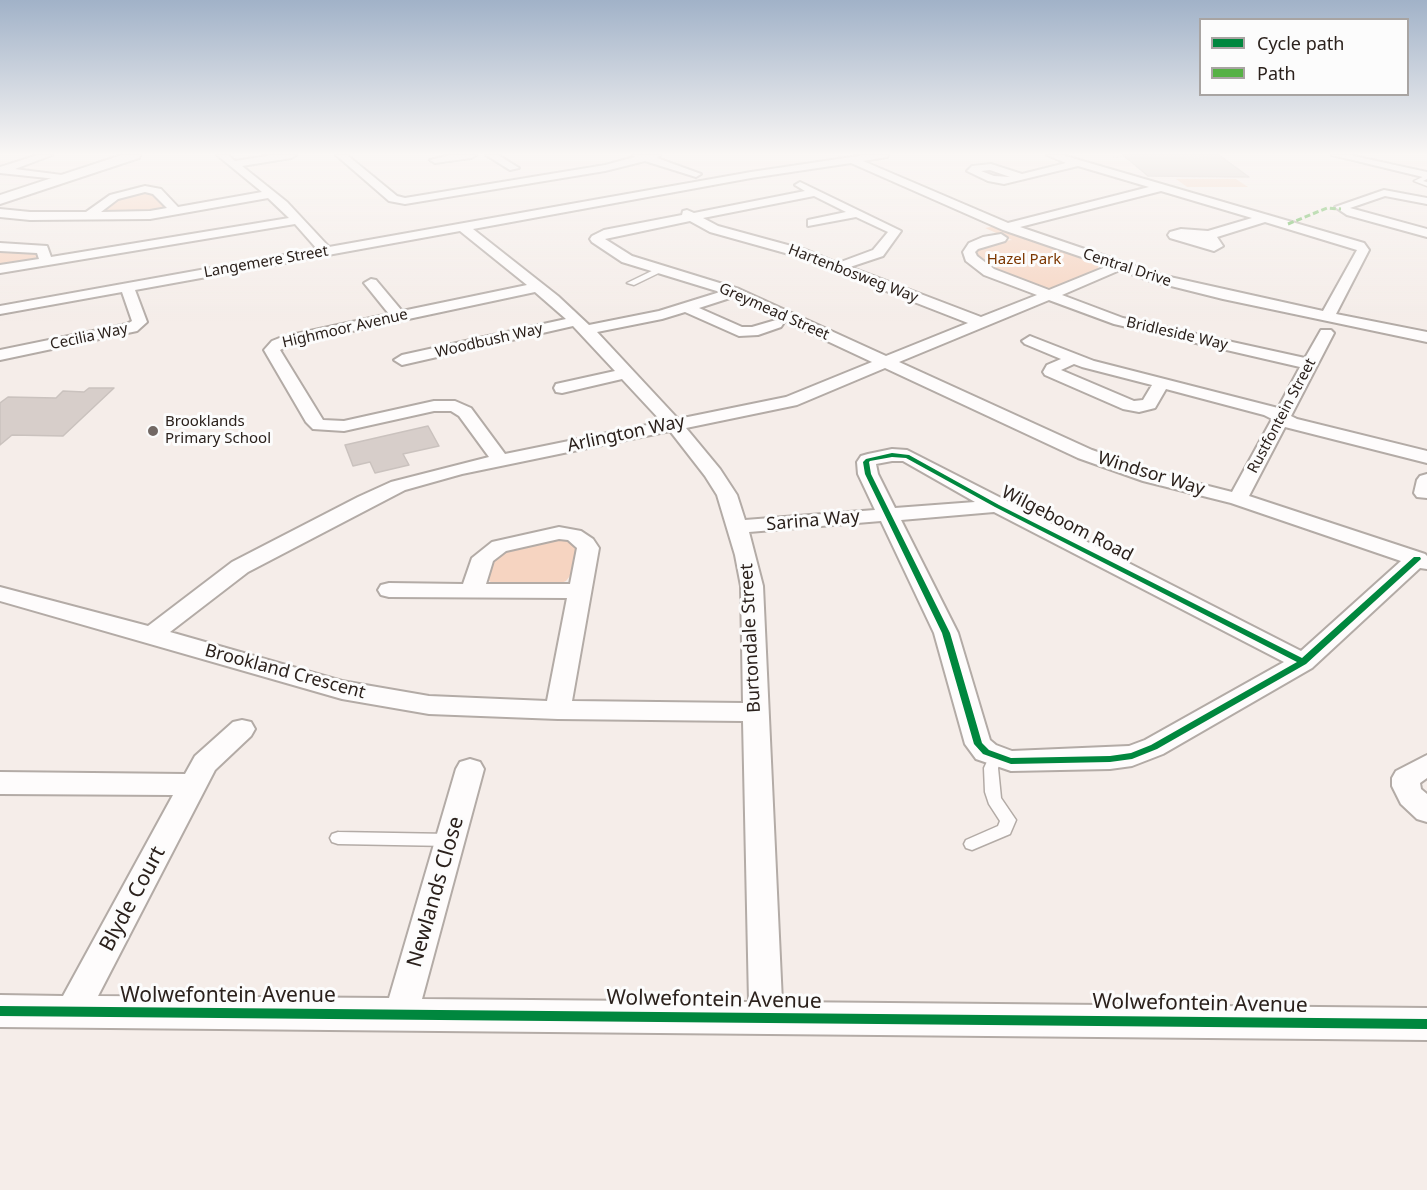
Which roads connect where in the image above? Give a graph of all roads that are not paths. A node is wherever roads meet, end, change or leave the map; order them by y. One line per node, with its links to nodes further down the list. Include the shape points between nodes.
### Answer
1 (95, 211): 14 (street)
2 (176, 211): 14 (street)
3 (288, 211): 17 (street)
4 (555, 211): 19 (street, Langemere Street)
5 (681, 211): 15 (street, Hartenbosweg Way)
6 (725, 211): 15 (street)
7 (853, 211): 13 (street)
8 (959, 211): 20 (street, Central Drive)
9 (1080, 211): 20 (street)
10 (1239, 211): 16 (street)
11 (1346, 211): 21 (street)
12 (0, 213): 14 (street)
13 (858, 213): 18 (street); 27 (street, via 895,233 876,254)
14 (88, 216)
15 (692, 217): 27 (street, Hartenbosweg Way, via 719,230); 29 (street, Greymead Street, via 597,237 597,241 620,255)
16 (1265, 218): 22 (street); 42 (street, Rustfontein Street, via 1349,241 1363,250)
17 (297, 220): 24 (street); 25 (street)
18 (812, 223)
19 (463, 227): 24 (street, Langemere Street); 32 (street, Burtondale Street)
20 (1004, 232): 26 (street, Central Drive); 35 (street, Bridleside Way, via 973,246 971,258 989,272)
21 (1427, 233)
22 (1209, 235)
23 (0, 247): 25 (street, via 42,249)
24 (326, 251): 33 (street, Langemere Street)
25 (47, 262): 28 (street)
26 (1119, 266): 35 (street, Arlington Way); 42 (street, Central Drive)
27 (839, 267): 39 (street, Hartenbosweg Way)
28 (0, 269)
29 (663, 269): 30 (lane); 34 (street, Greymead Street)
30 (631, 283)
31 (371, 284): 38 (street)
32 (538, 287): 38 (street, Highmoor Avenue); 41 (street, Burtondale Street)
33 (127, 288): 37 (street, Langemere Street); 45 (street, Cecilia Way, via 140,320 132,328)
34 (734, 292): 36 (street, Woodbush Way); 48 (street, Greymead Street)
35 (1048, 294): 39 (street, Arlington Way); 49 (street, Bridleside Way, via 1146,328)
36 (688, 308): 40 (street, via 743,332); 41 (street, Woodbush Way)
37 (0, 310)
38 (398, 316): 56 (street, Highmoor Avenue, via 287,340 272,350 319,425 344,426 435,406 455,406 465,412)
39 (980, 322): 48 (street, Arlington Way)
40 (776, 324)
41 (582, 325): 47 (street, Woodbush Way); 50 (street, Burtondale Street)
42 (1327, 325): 43 (street, Central Drive); 49 (street, Rustfontein Street)
43 (1427, 337)
44 (1030, 341): 46 (street)
45 (0, 355)
46 (1073, 359): 51 (street); 51 (street, via 1052,372 1129,405 1146,405)
47 (402, 360)
48 (884, 361): 54 (street, Arlington Way, via 791,401); 57 (street, Windsor Way, via 1085,454 1150,477)
49 (1308, 364): 53 (street, Rustfontein Street)
50 (628, 373): 52 (street); 54 (street, Burtondale Street)
51 (1161, 384): 53 (street)
52 (562, 388)
53 (1281, 417): 55 (street, via 1291,423); 57 (street, Rustfontein Street)
54 (673, 424): 56 (street, Arlington Way); 60 (street, Burtondale Street, via 719,480)
55 (1427, 457)
56 (500, 460): 66 (street, Arlington Way, via 426,477 365,501 240,567)
57 (1238, 499): 61 (street, Windsor Way)
58 (997, 506): 59 (street, Sarina Way); 59 (street, Wilgeboom Road, via 907,456 892,455 868,460 866,468); 67 (street, Wilgeboom Road)
59 (888, 514): 60 (street, Sarina Way); 71 (street, via 946,633 978,744)
60 (737, 528): 69 (street, Burtondale Street, via 752,586)
61 (1422, 561): 67 (street)
62 (389, 590): 63 (street)
63 (471, 591): 64 (street); 64 (street, via 483,558 493,549 559,533 581,538 588,548)
64 (579, 591): 68 (street)
65 (0, 594): 66 (street, Brookland Crescent)
66 (152, 635): 68 (street, Brookland Crescent, via 342,690 429,705)
67 (1303, 662): 71 (street, via 1132,756 1011,762)
68 (558, 710): 69 (street, Brookland Crescent)
69 (756, 712): 83 (street, Burtondale Street)
70 (242, 729): 75 (street, Blyde Court, via 205,763)
71 (996, 757): 79 (lane, via 991,768 992,792 1008,820 1005,830)
72 (1427, 765): 76 (street, via 1406,778 1406,786)
73 (470, 769): 78 (street, Newlands Close)
74 (0, 783): 75 (street)
75 (193, 785): 81 (street, Blyde Court)
76 (1427, 811)
77 (338, 838): 78 (lane)
78 (450, 840): 82 (street, Newlands Close)
79 (972, 844)
80 (0, 1011): 81 (street, Wolwefontein Avenue)
81 (72, 1012): 82 (street, Wolwefontein Avenue)
82 (401, 1015): 83 (street, Wolwefontein Avenue)
83 (766, 1018): 84 (street, Wolwefontein Avenue)
84 (1427, 1024)

